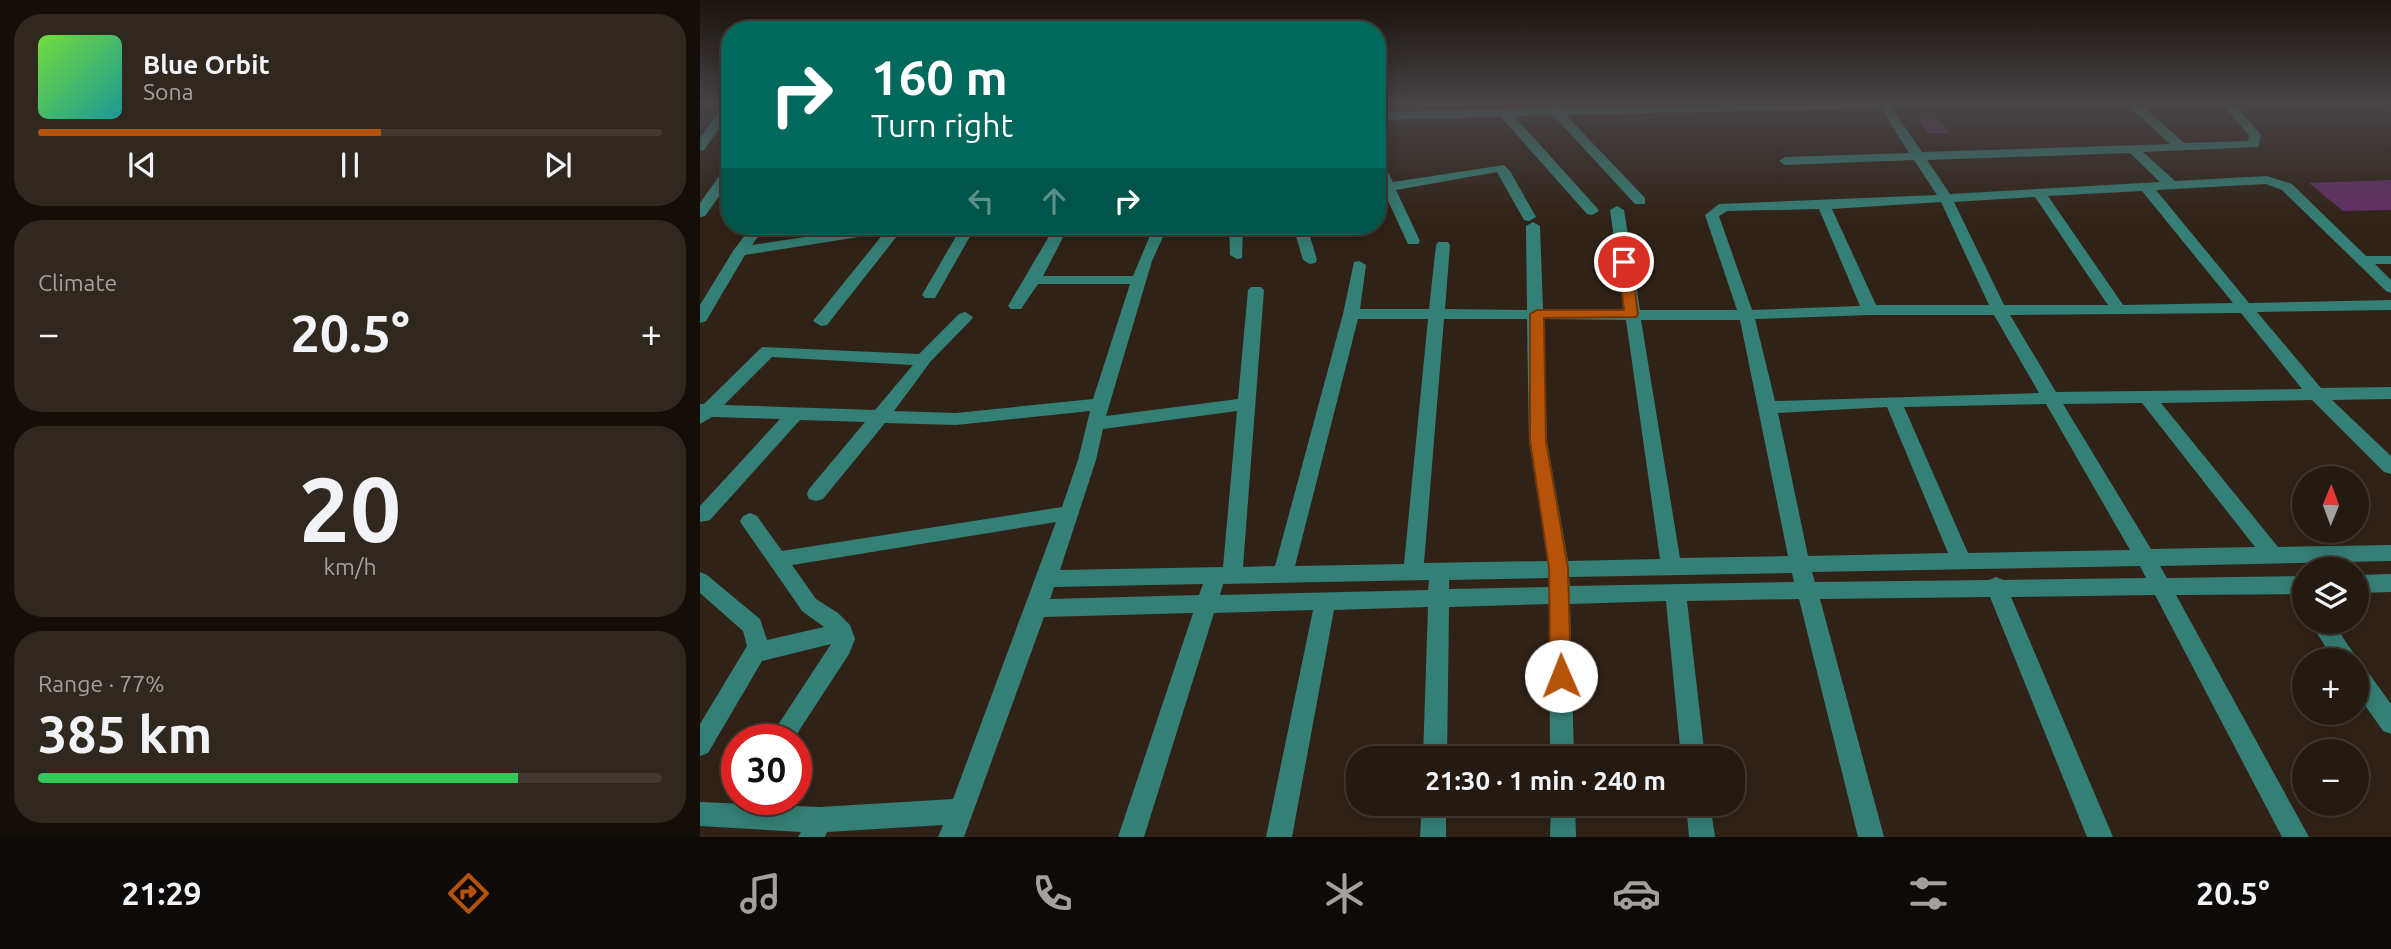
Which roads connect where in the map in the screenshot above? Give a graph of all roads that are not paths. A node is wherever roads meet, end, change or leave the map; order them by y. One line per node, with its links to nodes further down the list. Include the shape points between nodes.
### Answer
1 (1531, 143): 20 (street)
2 (1588, 143): 17 (street)
3 (1909, 143): 8 (street)
4 (2176, 143): 6 (street)
5 (2254, 143): 6 (street)
6 (2181, 148): 7 (street)
7 (2134, 150): 8 (street); 12 (street)
8 (1919, 158): 9 (street); 16 (street)
9 (1785, 161)
10 (1386, 181): 13 (street)
11 (721, 184): 21 (street)
12 (2170, 184): 14 (street); 35 (street, via 2275,182 2287,187)
13 (1389, 187): 30 (street); 51 (street, via 1499,168 1504,172 1531,221)
14 (2146, 187): 15 (street); 45 (street)
15 (2039, 193): 16 (street); 48 (street)
16 (1944, 198): 18 (street); 47 (street)
17 (1640, 201)
18 (1824, 205): 46 (street); 53 (street, via 1724,207 1712,215)
19 (1618, 210): 52 (street)
20 (1592, 211)
21 (700, 213)
22 (752, 235): 32 (street)
23 (847, 235): 32 (street)
24 (893, 235): 56 (street)
25 (964, 235): 42 (street)
26 (1057, 235): 38 (street)
27 (1157, 235): 39 (street)
28 (1236, 235): 33 (street)
29 (1303, 235): 34 (street)
30 (1413, 242)
31 (1443, 245): 50 (street)
32 (740, 251): 55 (street)
33 (1237, 255)
34 (1310, 260)
35 (2364, 260): 36 (street); 40 (street)
36 (2391, 260)
37 (1359, 265): 49 (street)
38 (1034, 280): 39 (street); 44 (street)
39 (1139, 280): 63 (street)
40 (2391, 288)
41 (1256, 290): 64 (street)
42 (930, 295)
43 (2391, 305): 45 (street)
44 (1016, 306)
45 (2245, 308): 48 (street); 59 (street)
46 (1870, 310): 47 (street); 53 (street)
47 (1999, 310): 48 (street); 61 (street)
48 (2119, 310)
49 (1352, 314): 50 (street); 85 (street)
50 (1436, 314): 51 (street); 84 (street)
51 (1537, 314): 52 (street); 82 (street, via 1538,441)
52 (1631, 314): 53 (street); 81 (street)
53 (1745, 315): 65 (street)
54 (965, 317): 57 (street)
55 (700, 318)
56 (821, 321)
57 (923, 360): 66 (street, via 772,350); 68 (street)
58 (2391, 393): 59 (street)
59 (2316, 394): 60 (street); 70 (street)
60 (2146, 396): 61 (street); 76 (street)
61 (2054, 400): 62 (street); 77 (street)
62 (1893, 401): 65 (street); 79 (street)
63 (1100, 404): 68 (street, via 956,419); 69 (street)
64 (1245, 404): 69 (street); 86 (street)
65 (1769, 407): 80 (street)
66 (702, 413): 67 (street)
67 (796, 413): 68 (street); 73 (street)
68 (882, 416): 71 (street)
69 (1096, 424): 72 (street)
70 (2391, 467)
71 (816, 494)
72 (1069, 513): 78 (street); 87 (street)
73 (703, 515)
74 (750, 521): 78 (street)
75 (2391, 553): 76 (street)
76 (2272, 554): 77 (street)
77 (2146, 559): 79 (street); 92 (street)
78 (777, 561): 101 (street, via 809,605)
79 (1961, 561): 80 (street)
80 (1800, 564): 81 (street); 94 (street)
81 (1671, 566): 82 (street)
82 (1559, 568): 83 (street); 96 (street)
83 (1439, 570): 84 (street); 97 (street)
84 (1413, 571): 85 (street)
85 (1283, 574): 86 (street)
86 (1224, 575): 87 (street); 99 (street)
87 (1047, 579): 100 (street)
88 (700, 581): 102 (street, via 752,626 758,646)
89 (2391, 583): 90 (street)
90 (2369, 584)
91 (1996, 586): 92 (street); 94 (street); 125 (street)
92 (2162, 587): 93 (street); 126 (street)
93 (2292, 590)
94 (1808, 591): 95 (street); 124 (street)
95 (1676, 593): 96 (street); 109 (street)
96 (1559, 595): 97 (street); 108 (street)
97 (1438, 598): 98 (street); 107 (street)
98 (1325, 601): 99 (street); 120 (street)
99 (1207, 604): 100 (street); 119 (street)
100 (1036, 608): 111 (street)
101 (842, 632): 102 (street); 105 (street, via 841,647)
102 (755, 653): 106 (street)
103 (2369, 692): 104 (street)
104 (2391, 723)
105 (790, 724)
106 (700, 745)
107 (1435, 746)
108 (1562, 746)
109 (1692, 746)
110 (721, 811): 112 (street)
111 (961, 811): 117 (street); 118 (street)
112 (700, 814)
113 (765, 815): 117 (street)
114 (1434, 816): 121 (street)
115 (1563, 816): 122 (street)
116 (1700, 816): 123 (street)
117 (816, 828)
118 (951, 837)
119 (1131, 837)
120 (1279, 837)
121 (1433, 837)
122 (1563, 837)
123 (1702, 837)
124 (1871, 837)
125 (2100, 837)
126 (2296, 837)

